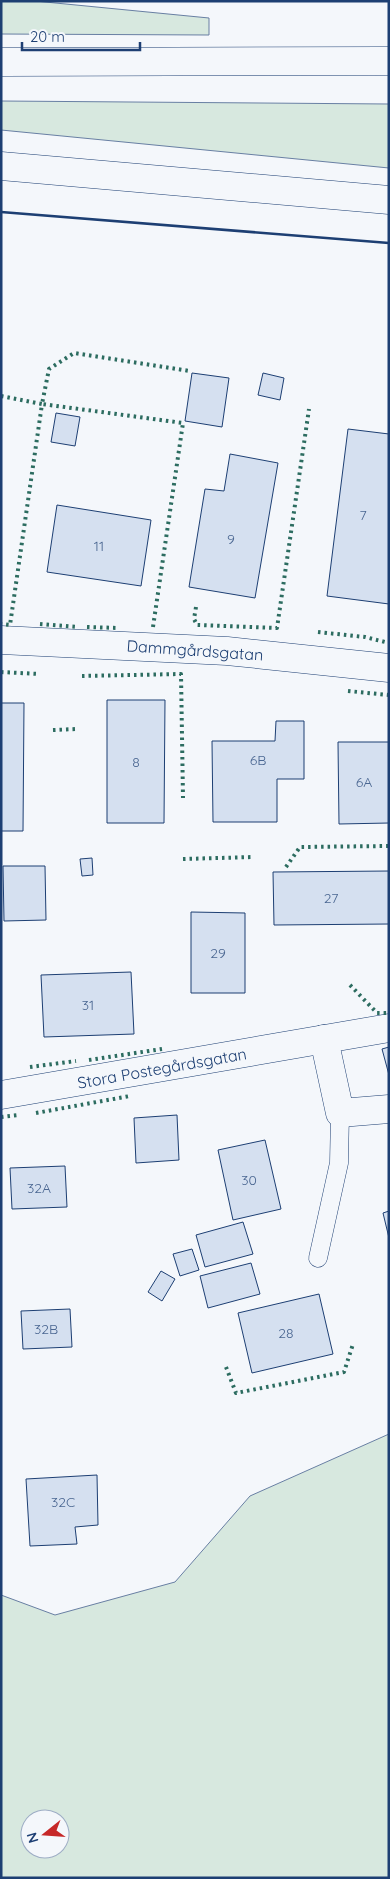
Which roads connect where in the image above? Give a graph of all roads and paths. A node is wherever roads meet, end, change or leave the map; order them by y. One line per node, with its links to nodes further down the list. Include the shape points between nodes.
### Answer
1 (389, 61): 2 (main road)
2 (1, 62)
3 (1, 166): 4 (main road)
4 (389, 200)
5 (1, 640): 6 (main road, Dammgårdsgatan, via 227,651)
6 (389, 668)
7 (389, 1028): 8 (main road, Stora Postegårdsgatan)
8 (324, 1039): 9 (main road, Stora Postegårdsgatan); 11 (main road)
9 (1, 1095)
10 (389, 1110): 11 (main road)
11 (340, 1113): 12 (lane, via 339,1163)
12 (318, 1258)

